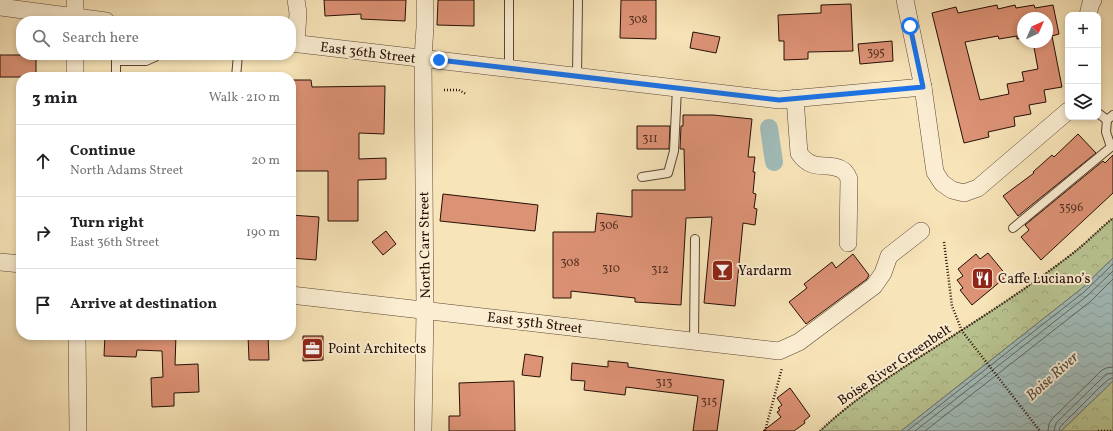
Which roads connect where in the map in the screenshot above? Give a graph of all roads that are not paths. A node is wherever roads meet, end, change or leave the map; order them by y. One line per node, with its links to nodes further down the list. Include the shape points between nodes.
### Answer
1 (75, 0): 11 (street)
2 (296, 0): 12 (street)
3 (424, 0): 14 (street, North Carr Street)
4 (510, 0): 18 (lane)
5 (578, 0): 22 (lane)
6 (905, 0): 23 (street)
7 (1093, 0): 9 (street)
8 (0, 7): 10 (street)
9 (1089, 12)
10 (56, 16)
11 (75, 16)
12 (296, 25)
13 (296, 43): 14 (street, East 36th Street)
14 (423, 58): 18 (street, East 36th Street); 36 (street, North Carr Street)
15 (75, 60): 19 (street)
16 (148, 60): 20 (lane, via 116,61)
17 (238, 60): 21 (lane)
18 (509, 68): 22 (street, East 36th Street)
19 (75, 72)
20 (116, 72)
21 (236, 72)
22 (577, 76): 24 (street, East 36th Street)
23 (923, 87): 25 (street, East 36th Street); 26 (street, via 935,172 942,183 952,190 964,193 978,188)
24 (677, 88): 25 (street, East 36th Street, via 779,100); 28 (lane, via 674,151 668,173)
25 (795, 98): 32 (street, via 799,153 803,160 814,165 836,167 844,171 849,179)
26 (1065, 114)
27 (1110, 117): 29 (lane, via 1106,132 1111,147)
28 (642, 177)
29 (1013, 228)
30 (921, 231): 38 (street, East 35th Street, via 889,256 883,273 874,286 799,342 779,351)
31 (695, 239): 38 (lane)
32 (848, 244)
33 (0, 262): 34 (street)
34 (16, 264)
35 (296, 296): 36 (street, East 35th Street)
36 (425, 310): 38 (street, East 35th Street); 40 (street, North Carr Street)
37 (77, 340): 39 (street)
38 (694, 341)
39 (78, 431)
40 (423, 431)

